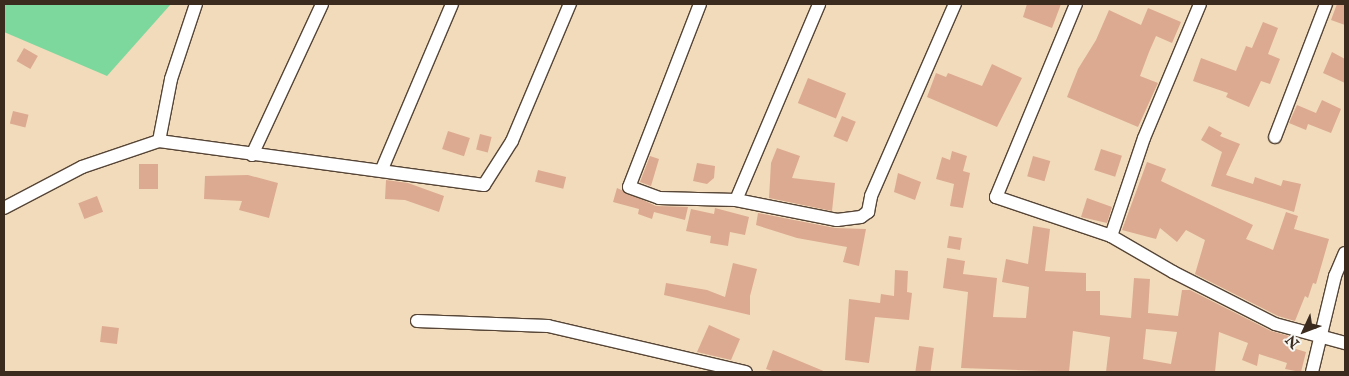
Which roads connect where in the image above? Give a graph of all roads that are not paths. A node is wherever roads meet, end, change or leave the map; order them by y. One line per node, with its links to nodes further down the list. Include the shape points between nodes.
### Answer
1 (196, 4): 12 (street, via 171,79)
2 (322, 4): 13 (street)
3 (452, 4): 14 (street)
4 (570, 4): 14 (street, via 512,141 484,185)
5 (700, 4): 15 (street, via 629,187 658,198)
6 (819, 4): 15 (street)
7 (955, 4): 15 (street, via 871,196 868,212 861,217 837,220)
8 (1076, 4): 17 (street, via 996,197)
9 (1200, 4): 17 (street, via 1144,138)
10 (1326, 4): 11 (street)
11 (1275, 137)
12 (159, 141): 13 (street); 16 (street, via 82,167)
13 (252, 155): 14 (street)
14 (382, 169)
15 (736, 200)
16 (4, 208)
17 (1111, 236): 20 (street, via 1275,324)
18 (1345, 253): 20 (street, via 1334,276)
19 (417, 321): 22 (street, via 548,326)
20 (1319, 338): 21 (street); 23 (street)
21 (1345, 343)
22 (746, 372)
23 (1312, 372)

